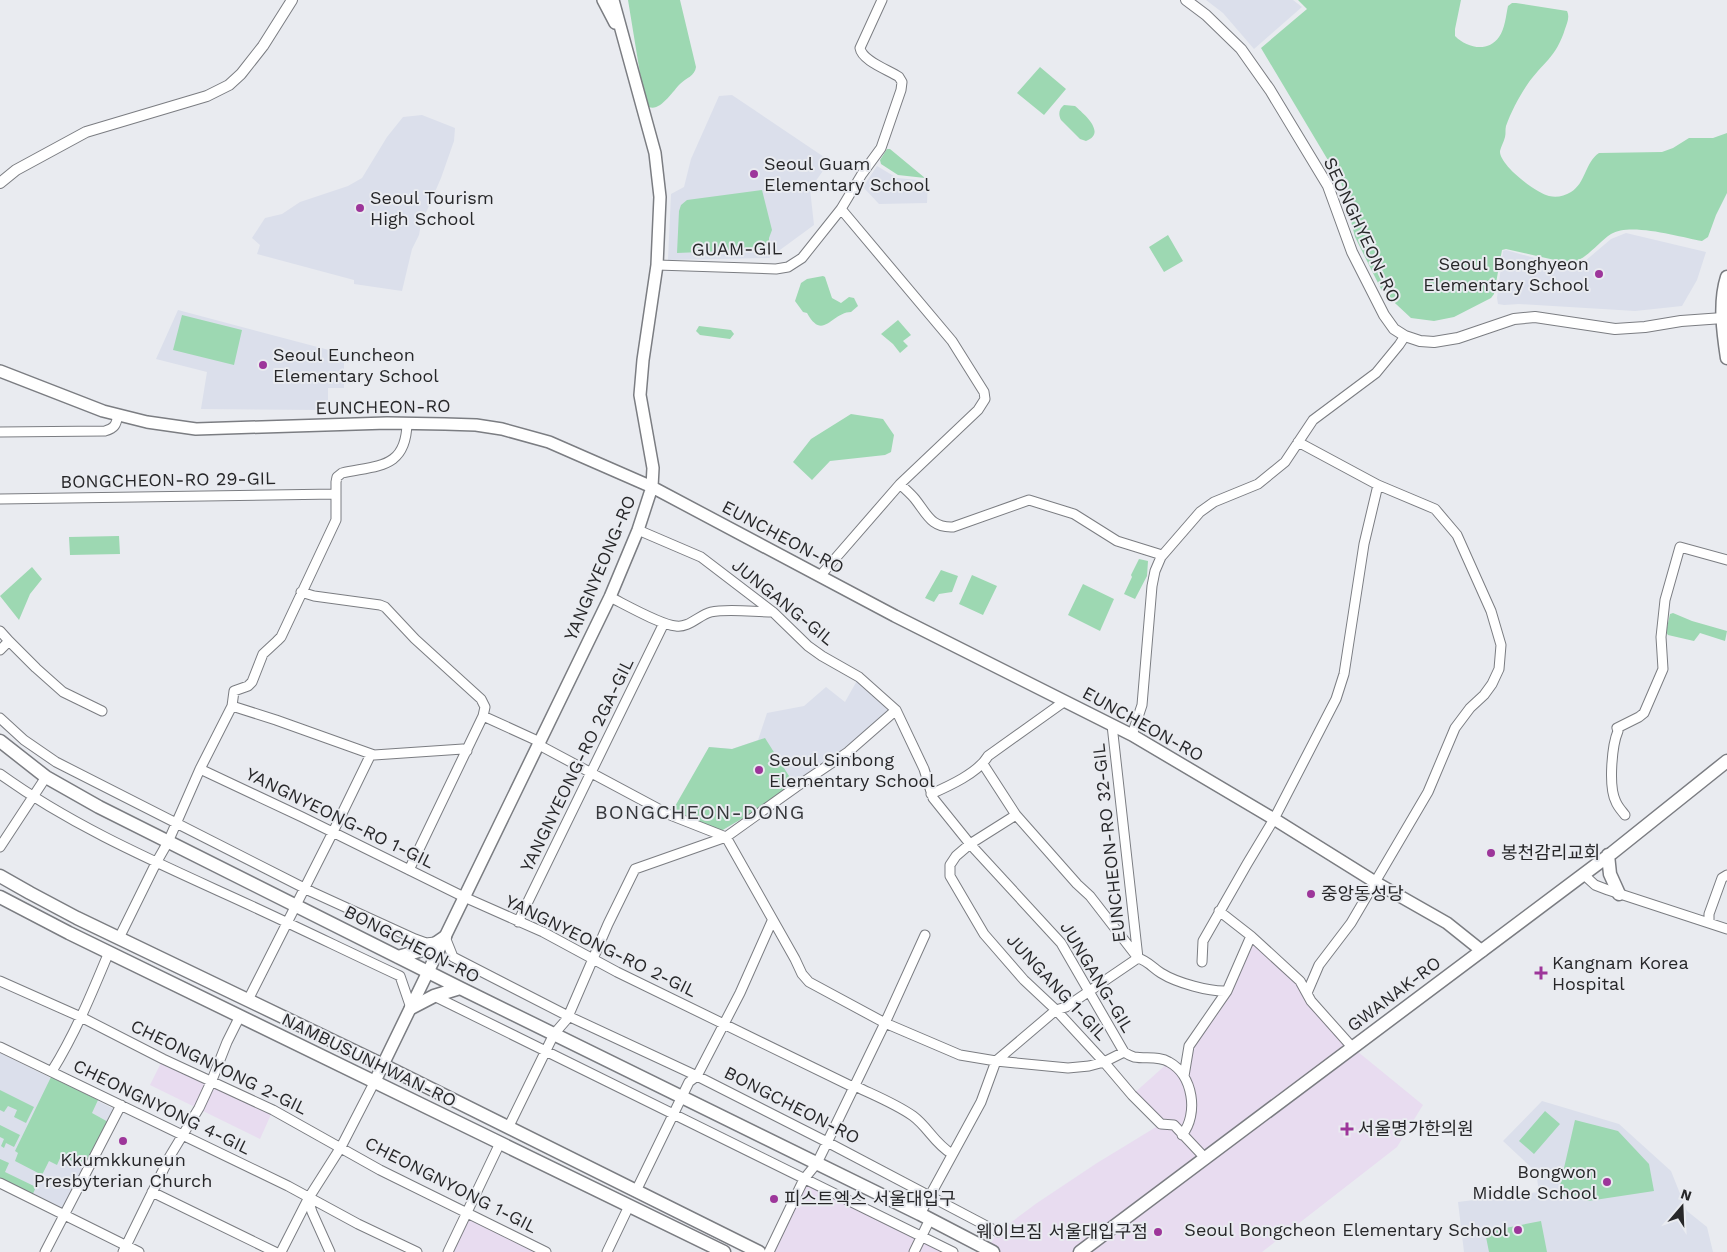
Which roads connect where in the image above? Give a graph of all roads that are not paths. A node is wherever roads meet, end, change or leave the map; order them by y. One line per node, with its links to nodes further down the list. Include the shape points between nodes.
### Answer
1 (292, 0): 8 (street, via 262,46 229,85 207,96 86,132 16,170)
2 (603, 0): 7 (main road)
3 (614, 0): 7 (main road, YANGNYEONG-RO)
4 (621, 0): 7 (main road)
5 (882, 0): 9 (street, GUAM-GIL, via 860,48 861,53 899,77 901,90 880,148)
6 (1186, 0): 13 (street, SEONGHYEON-RO, via 1241,49 1270,90 1328,186 1352,252 1384,315)
7 (626, 44): 10 (main road, YANGNYEONG-RO, via 658,167)
8 (0, 183)
9 (841, 209): 10 (street, GUAM-GIL, via 802,258 788,267); 20 (street, via 952,341 984,392 981,408)
10 (657, 266): 22 (main road, YANGNYEONG-RO, via 640,395 653,468)
11 (1727, 277): 12 (main road, via 1722,298)
12 (1723, 318): 13 (street, SEONGHYEON-RO, via 1615,329 1535,318 1514,319 1458,338 1434,342); 14 (main road)
13 (1402, 340): 19 (street, via 1376,373 1313,420)
14 (1727, 353)
15 (0, 371): 16 (main road, EUNCHEON-RO)
16 (117, 420): 17 (main road, EUNCHEON-RO, via 196,429); 18 (street, via 113,429 96,432)
17 (407, 423): 22 (main road, EUNCHEON-RO, via 476,425 520,433 549,442); 23 (street, via 406,441 398,455 381,465 341,473 336,482)
18 (0, 432)
19 (1298, 442): 21 (street); 26 (street, via 1285,462 1258,484 1214,502 1200,512)
20 (900, 484): 26 (street, via 930,520 943,527 953,527 1029,500 1074,514 1117,541); 28 (street)
21 (1378, 484): 58 (street, via 1364,544 1342,684); 71 (street, via 1435,509 1456,535 1491,611 1501,645 1499,669 1492,684 1455,728 1433,784)
22 (652, 487): 25 (main road, YANGNYEONG-RO); 28 (main road, EUNCHEON-RO)
23 (336, 494): 24 (street, BONGCHEON-RO 29-GIL); 29 (street, via 336,520)
24 (0, 499)
25 (638, 530): 30 (main road, YANGNYEONG-RO); 31 (street, JUNGANG-GIL, via 701,557)
26 (1162, 555): 43 (street, via 1152,586 1142,705)
27 (1727, 560): 57 (street, via 1680,547 1665,600 1661,637 1663,669 1644,713 1617,728 1612,752 1613,792)
28 (820, 576): 36 (main road, EUNCHEON-RO)
29 (301, 592): 37 (street, via 280,636 263,654 252,682 236,690); 40 (street, via 385,607 481,698 485,707)
30 (610, 597): 32 (street); 45 (main road, YANGNYEONG-RO)
31 (773, 612): 32 (street, via 716,612 705,614 685,626); 38 (street, JUNGANG-GIL, via 808,646 860,677)
32 (664, 623): 51 (street, YANGNYEONG-RO 2GA-GIL)
33 (0, 631): 34 (street)
34 (10, 641): 35 (street); 39 (street, via 63,692)
35 (0, 650)
36 (1064, 700): 42 (main road, EUNCHEON-RO); 49 (street, via 988,756)
37 (232, 706): 47 (street); 50 (street)
38 (896, 710): 54 (street, JUNGANG-GIL, via 924,769); 61 (street, via 848,752)
39 (102, 711)
40 (483, 716): 45 (street); 46 (street)
41 (0, 718): 59 (street, BONGCHEON-RO, via 56,762)
42 (1112, 725): 43 (main road, EUNCHEON-RO); 91 (street, EUNCHEON-RO 32-GIL)
43 (1132, 735): 58 (main road, EUNCHEON-RO)
44 (0, 741): 53 (main road, BONGCHEON-RO)
45 (540, 744): 51 (street); 75 (main road, YANGNYEONG-RO)
46 (467, 751): 47 (street); 67 (street)
47 (371, 754): 60 (street)
48 (1727, 761): 65 (main road, GWANAK-RO)
49 (983, 764): 54 (street); 56 (street)
50 (200, 769): 59 (street); 60 (street, YANGNYEONG-RO 1-GIL)
51 (591, 773): 61 (street, via 670,816); 80 (street, YANGNYEONG-RO 2GA-GIL)
52 (0, 774): 55 (street, BONGCHEON-RO)
53 (46, 777): 55 (street); 62 (main road, BONGCHEON-RO)
54 (931, 794): 63 (street, JUNGANG-GIL)
55 (33, 797): 64 (street); 66 (street, BONGCHEON-RO, via 66,818)
56 (1016, 815): 63 (street); 91 (street, via 1090,896)
57 (1625, 815)
58 (1274, 819): 71 (main road, EUNCHEON-RO); 77 (street)
59 (176, 822): 62 (street); 72 (street, BONGCHEON-RO)
60 (333, 832): 67 (street, YANGNYEONG-RO 1-GIL); 72 (street)
61 (726, 837): 78 (street); 92 (street, via 635,869)
62 (168, 842): 66 (street); 76 (main road, BONGCHEON-RO)
63 (970, 844): 98 (street, JUNGANG-GIL, via 1062,943); 104 (street, JUNGANG 1-GIL, via 951,862 950,876 984,934 1024,980)
64 (0, 847)
65 (1608, 855): 68 (main road, GWANAK-RO); 73 (main road, via 1610,874)
66 (156, 863): 79 (street, BONGCHEON-RO); 85 (street)
67 (409, 870): 75 (street, YANGNYEONG-RO 1-GIL)
68 (1583, 874): 73 (street, via 1596,885); 87 (main road, GWANAK-RO)
69 (1727, 875): 81 (street, via 1722,878)
70 (0, 876): 85 (main road, NAMBUSUNHWAN-RO)
71 (1375, 882): 87 (main road, EUNCHEON-RO, via 1447,923); 100 (street, via 1351,923 1319,965)
72 (304, 888): 76 (street); 86 (street, BONGCHEON-RO, via 415,939 426,942)
73 (1619, 894): 81 (street)
74 (0, 897): 88 (main road, NAMBUSUNHWAN-RO)
75 (464, 897): 80 (street, YANGNYEONG-RO 2-GIL); 86 (main road, YANGNYEONG-RO)
76 (295, 906): 79 (street); 90 (main road, BONGCHEON-RO)
77 (1219, 911): 84 (street); 93 (street, via 1203,940)
78 (772, 920): 108 (street, via 809,982); 109 (street)
79 (287, 922): 102 (street); 103 (street, BONGCHEON-RO, via 400,976)
80 (518, 922): 92 (street, YANGNYEONG-RO 2-GIL)
81 (1708, 922): 82 (street)
82 (1727, 929)
83 (925, 934): 108 (street)
84 (1252, 936): 99 (street); 100 (street, via 1300,981)
85 (119, 938): 89 (main road, NAMBUSUNHWAN-RO)
86 (441, 940): 90 (main road, via 429,948); 95 (main road, YANGNYEONG-RO); 106 (street, BONGCHEON-RO, via 453,957)
87 (1482, 951): 112 (main road, GWANAK-RO)
88 (109, 952): 94 (main road, NAMBUSUNHWAN-RO); 107 (street)
89 (148, 952): 94 (main road, via 139,952 135,956); 102 (main road, NAMBUSUNHWAN-RO)
90 (398, 957): 95 (main road, BONGCHEON-RO)
91 (1138, 958): 98 (street); 99 (street, via 1176,980)
92 (592, 959): 106 (street); 109 (street, YANGNYEONG-RO 2-GIL)
93 (1202, 962)
94 (139, 967): 105 (main road, NAMBUSUNHWAN-RO)
95 (428, 972): 97 (main road, BONGCHEON-RO); 103 (main road, YANGNYEONG-RO)
96 (0, 981): 107 (street, CHEONGNYONG 2-GIL)
97 (460, 988): 101 (main road); 110 (main road, BONGCHEON-RO)
98 (1090, 992): 104 (street); 114 (street, JUNGANG-GIL)
99 (1227, 992): 120 (street, via 1189,1046)
100 (1307, 993): 112 (street)
101 (434, 996): 103 (main road); 113 (street, BONGCHEON-RO)
102 (248, 1000): 117 (main road, NAMBUSUNHWAN-RO)
103 (411, 1008): 117 (main road, YANGNYEONG-RO)
104 (1056, 1010): 115 (street); 116 (street, JUNGANG 1-GIL)
105 (240, 1016): 121 (street); 122 (main road, NAMBUSUNHWAN-RO)
106 (568, 1016): 110 (street); 119 (street, BONGCHEON-RO)
107 (82, 1017): 118 (street); 121 (street, CHEONGNYONG 2-GIL)
108 (885, 1023): 115 (street, via 960,1055); 123 (street)
109 (724, 1024): 119 (street); 123 (street, YANGNYEONG-RO 2-GIL)
110 (554, 1034): 113 (street); 124 (main road, BONGCHEON-RO)
111 (0, 1047): 118 (street, CHEONGNYONG 4-GIL)
112 (1352, 1047): 136 (main road, GWANAK-RO)
113 (545, 1052): 127 (street, BONGCHEON-RO); 129 (street)
114 (1124, 1052): 116 (street); 120 (street, JUNGANG-GIL, via 1134,1057 1169,1062)
115 (996, 1061): 116 (street, via 1068,1068); 135 (street, via 981,1102)
116 (1104, 1062): 131 (street, JUNGANG 1-GIL, via 1161,1124 1174,1125)
117 (383, 1065): 122 (main road, YANGNYEONG-RO); 126 (main road, NAMBUSUNHWAN-RO)
118 (52, 1071): 125 (street, CHEONGNYONG 4-GIL)
119 (697, 1076): 124 (street, via 689,1082); 132 (street, BONGCHEON-RO)
120 (1184, 1076): 131 (street, via 1191,1090 1191,1108 1189,1123)
121 (212, 1080): 130 (street); 134 (street, CHEONGNYONG 2-GIL)
122 (375, 1081): 128 (main road, NAMBUSUNHWAN-RO); 134 (street)
123 (853, 1087): 132 (street); 135 (street, YANGNYEONG-RO 2-GIL, via 914,1116 935,1141)
124 (682, 1097): 127 (street); 137 (main road, BONGCHEON-RO)
125 (120, 1105): 130 (street, CHEONGNYONG 4-GIL); 146 (street)
126 (473, 1110): 128 (main road, via 477,1114 477,1122); 129 (main road, NAMBUSUNHWAN-RO)
127 (673, 1115): 138 (street, BONGCHEON-RO); 140 (street)
128 (464, 1126): 133 (main road, NAMBUSUNHWAN-RO)
129 (514, 1130): 133 (main road); 140 (main road, NAMBUSUNHWAN-RO)
130 (182, 1135): 141 (street); 143 (street, CHEONGNYONG 4-GIL, via 288,1186)
131 (1182, 1135): 136 (street)
132 (827, 1142): 137 (street); 142 (street, BONGCHEON-RO)
133 (506, 1146): 144 (main road, NAMBUSUNHWAN-RO); 145 (street)
134 (341, 1147): 143 (street); 145 (street, CHEONGNYONG 1-GIL)
135 (952, 1154): 142 (street)
136 (1206, 1159): 166 (main road, GWANAK-RO)
137 (817, 1163): 138 (street); 147 (main road, BONGCHEON-RO)
138 (804, 1179): 149 (street, BONGCHEON-RO); 163 (street)
139 (0, 1183): 146 (street)
140 (636, 1191): 162 (main road, NAMBUSUNHWAN-RO)
141 (152, 1192): 150 (street); 154 (street)
142 (929, 1196): 147 (street); 148 (street, BONGCHEON-RO)
143 (308, 1199): 155 (street); 156 (street); 157 (street, CHEONGNYONG 4-GIL)
144 (629, 1206): 160 (street); 161 (main road, NAMBUSUNHWAN-RO)
145 (467, 1213): 158 (street); 159 (street, CHEONGNYONG 1-GIL)
146 (64, 1215): 150 (street); 152 (street)
147 (925, 1216): 149 (street); 151 (main road, BONGCHEON-RO)
148 (998, 1232)
149 (921, 1237): 164 (street); 165 (street, BONGCHEON-RO)
150 (125, 1249): 153 (street)
151 (988, 1251)
152 (45, 1252)
153 (139, 1252)
154 (275, 1252)
155 (281, 1252)
156 (330, 1252)
157 (417, 1252)
158 (448, 1252)
159 (546, 1252)
160 (607, 1252)
161 (724, 1252)
162 (759, 1252)
163 (769, 1252)
164 (914, 1252)
165 (953, 1252)
166 (1080, 1252)

